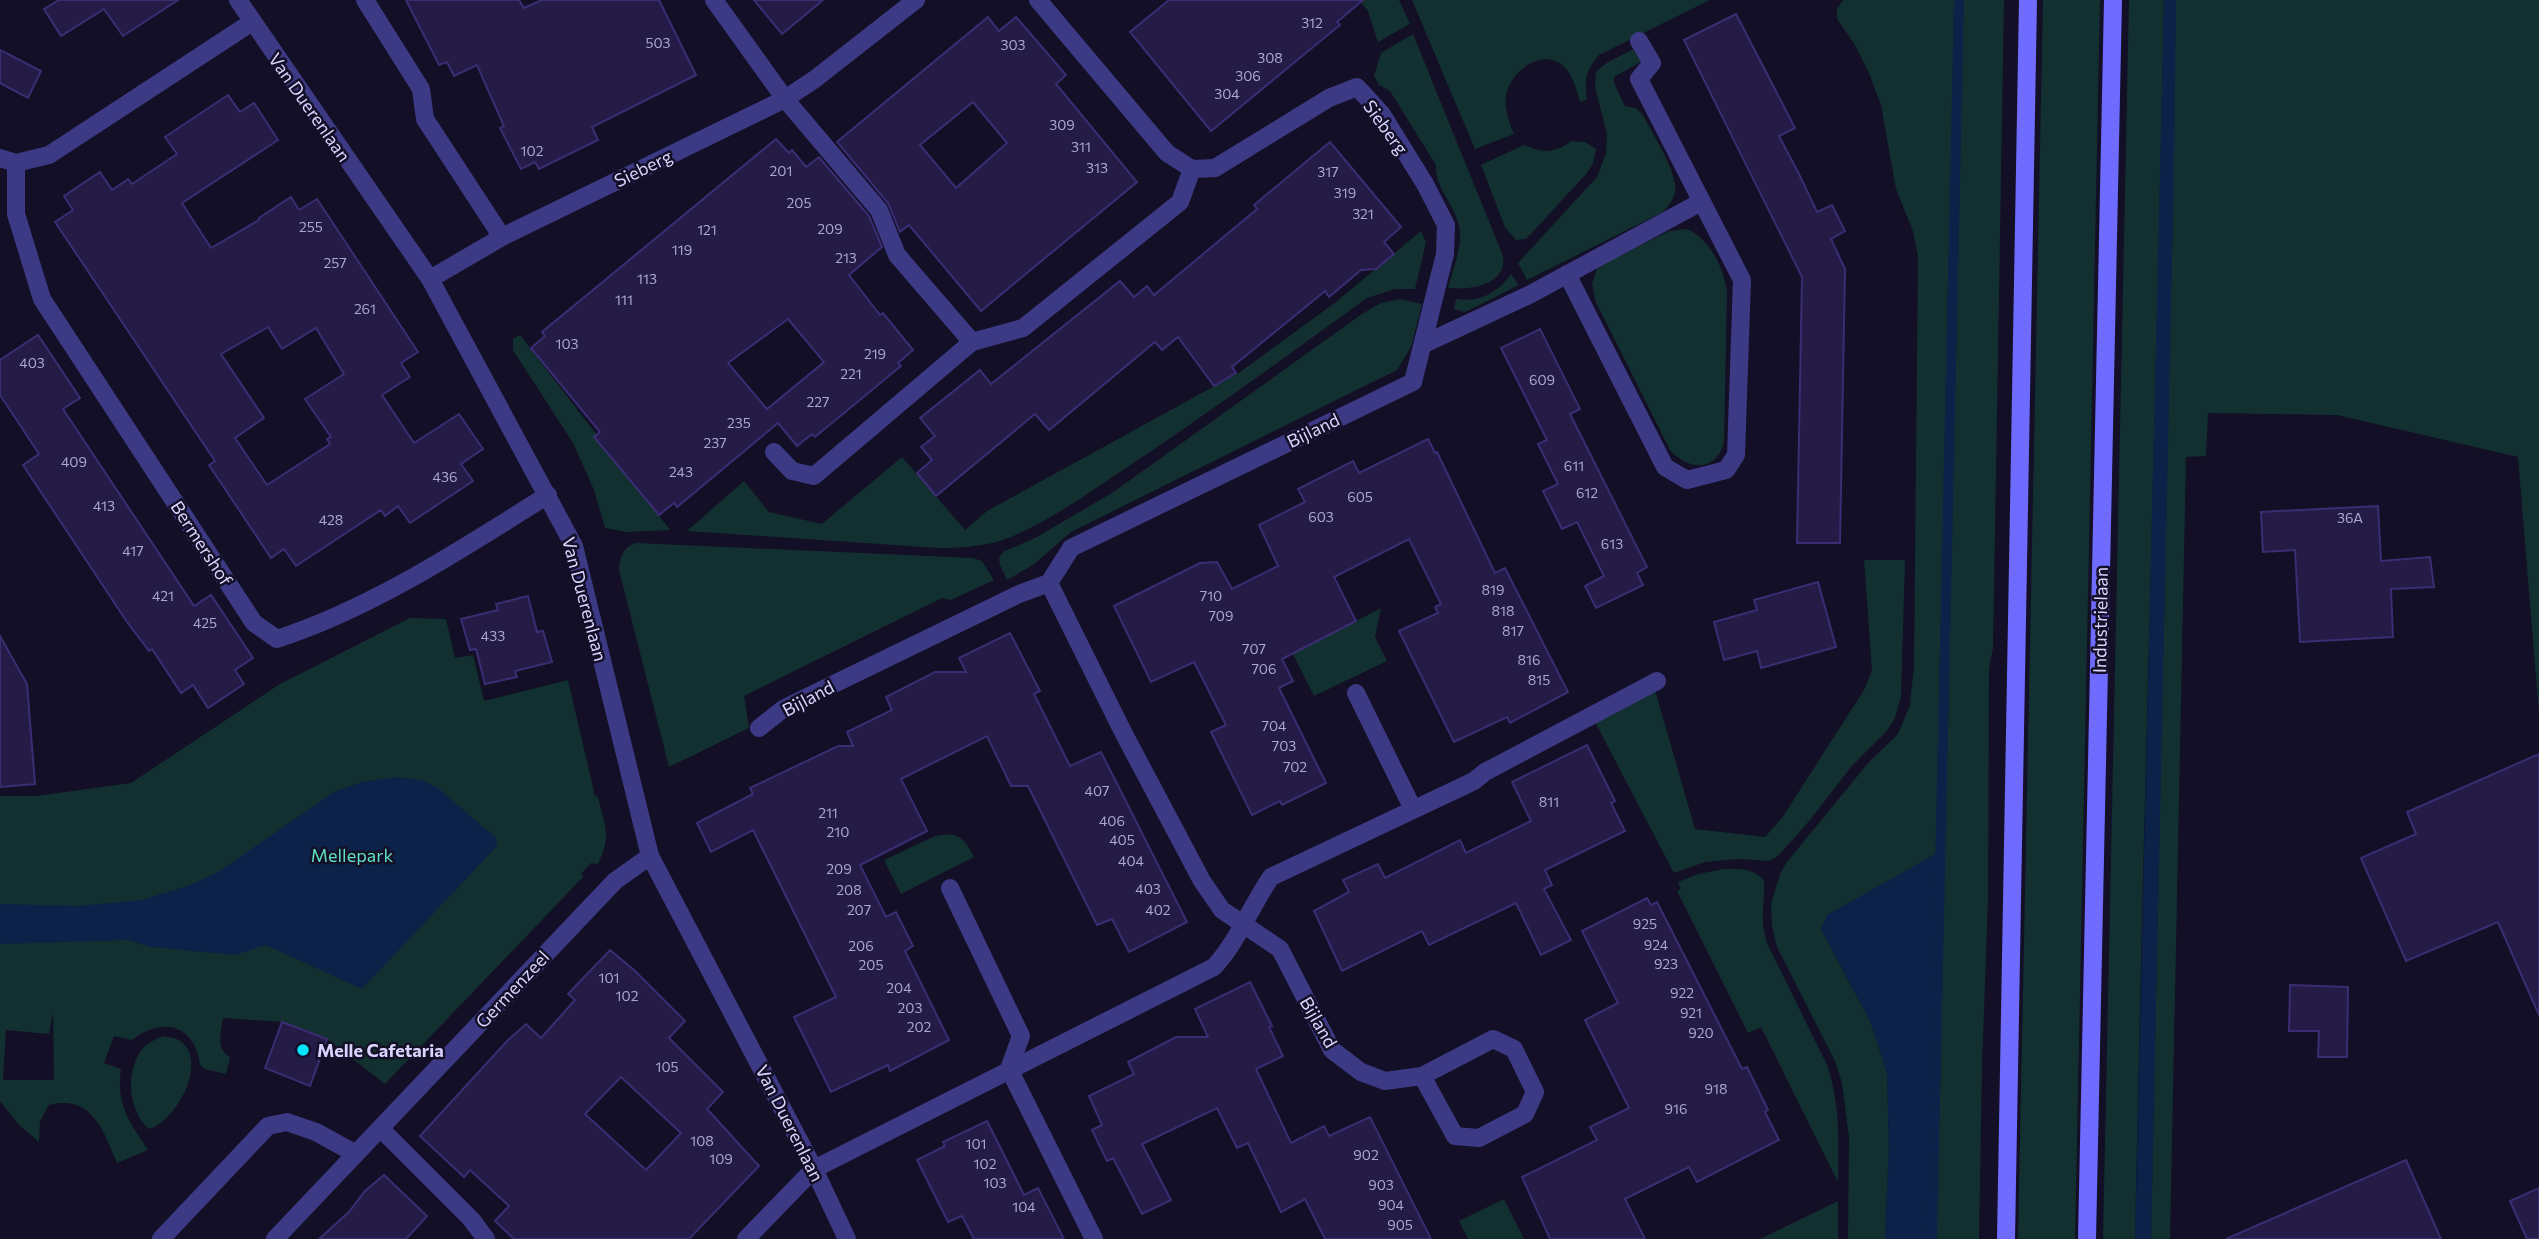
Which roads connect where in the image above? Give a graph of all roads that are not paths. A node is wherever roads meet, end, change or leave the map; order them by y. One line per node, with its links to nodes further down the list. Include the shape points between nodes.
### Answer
1 (238, 0): 8 (street, Van Duerenlaan)
2 (365, 0): 14 (street, via 421,89 425,119)
3 (714, 0): 10 (street)
4 (915, 0): 10 (street, Sieberg)
5 (1038, 0): 12 (street, via 1167,153)
6 (2028, 0): 40 (main road)
7 (2113, 0): 41 (main road, Industrielaan)
8 (252, 22): 11 (street, Bermershof, via 49,155); 16 (street, Van Duerenlaan)
9 (1639, 41): 13 (street, via 1652,63 1639,79)
10 (785, 99): 14 (street, Sieberg); 17 (street, via 880,210 897,255)
11 (8, 160): 20 (street, Bermershof, via 16,214 42,299 254,623 277,639 417,577)
12 (1192, 169): 17 (street, via 1180,202 1023,328); 18 (street, Sieberg, via 1215,168 1329,98 1357,87 1381,113 1446,225 1445,254)
13 (1701, 202): 15 (street); 15 (street, via 1742,280 1737,456 1726,470 1687,480 1665,467)
14 (502, 237): 16 (street, Sieberg)
15 (1567, 274): 18 (street)
16 (430, 279): 20 (street, Van Duerenlaan)
17 (972, 342): 19 (street, via 814,476 792,471)
18 (1424, 344): 21 (street, Bijland, via 1413,382 1071,548)
19 (774, 452)
20 (548, 495): 26 (street, Van Duerenlaan, via 573,546)
21 (1049, 583): 24 (street, Bijland, via 791,705); 28 (street, Bijland, via 1202,881 1222,910)
22 (1657, 681): 25 (street, via 1474,781)
23 (1356, 693): 25 (street)
24 (759, 728)
25 (1413, 809): 28 (street, via 1271,877)
26 (650, 856): 31 (street, Germenzeel, via 615,881); 33 (street, Van Duerenlaan)
27 (950, 888): 29 (street, via 1021,1036)
28 (1242, 923): 29 (street, via 1214,967); 30 (street, Bijland, via 1280,948 1332,1050 1361,1072 1385,1081)
29 (1009, 1069): 33 (street); 39 (street)
30 (1422, 1076): 30 (street, Bijland, via 1493,1039 1514,1049 1535,1092 1525,1114 1479,1139 1455,1136)
31 (381, 1129): 32 (street, Germenzeel); 36 (street, via 471,1219)
32 (356, 1154): 34 (street, via 286,1122 268,1126); 35 (street, Germenzeel)
33 (814, 1169): 37 (street); 38 (street, Van Duerenlaan)
34 (161, 1239)
35 (275, 1239)
36 (485, 1239)
37 (746, 1239)
38 (847, 1239)
39 (1094, 1239)
40 (2006, 1239)
41 (2087, 1239)

